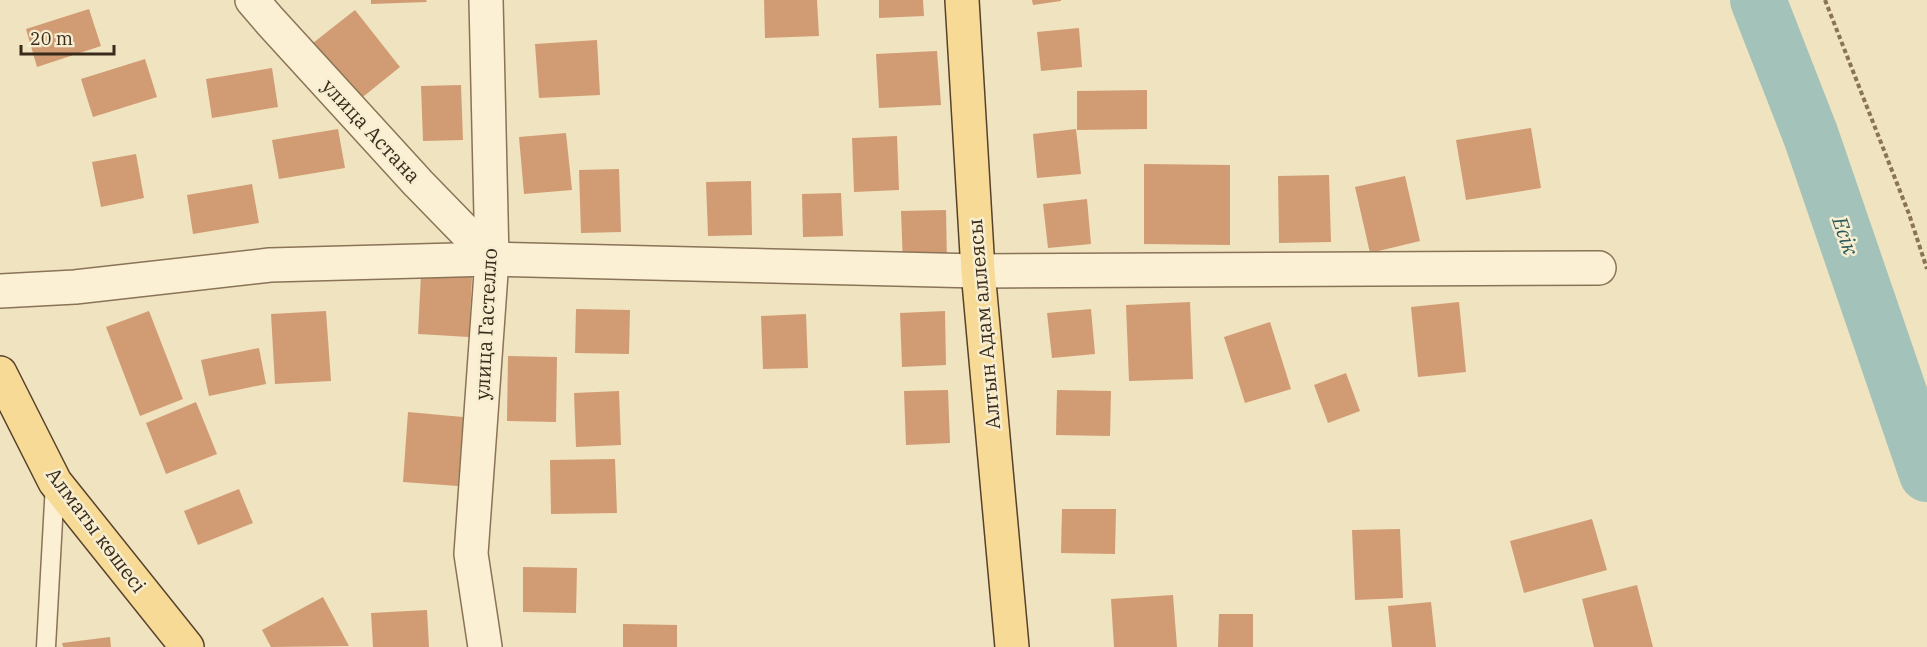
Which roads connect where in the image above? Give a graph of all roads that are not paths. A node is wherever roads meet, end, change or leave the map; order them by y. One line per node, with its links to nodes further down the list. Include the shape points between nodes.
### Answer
1 (252, 0): 4 (street, улица Астана)
2 (486, 0): 4 (street, улица Гастелло)
3 (962, 0): 6 (main road, Алтын Адам аллеясы)
4 (492, 259): 6 (street); 7 (street, via 270,265 75,287); 12 (street, улица Гастелло, via 471,554)
5 (1599, 268): 6 (street)
6 (978, 271): 13 (main road, Алтын Адам аллеясы)
7 (0, 291)
8 (0, 373): 9 (main road, Алматы көшесі)
9 (56, 482): 10 (lane); 11 (main road, Алматы көшесі)
10 (46, 647)
11 (187, 647)
12 (485, 647)
13 (1012, 647)

